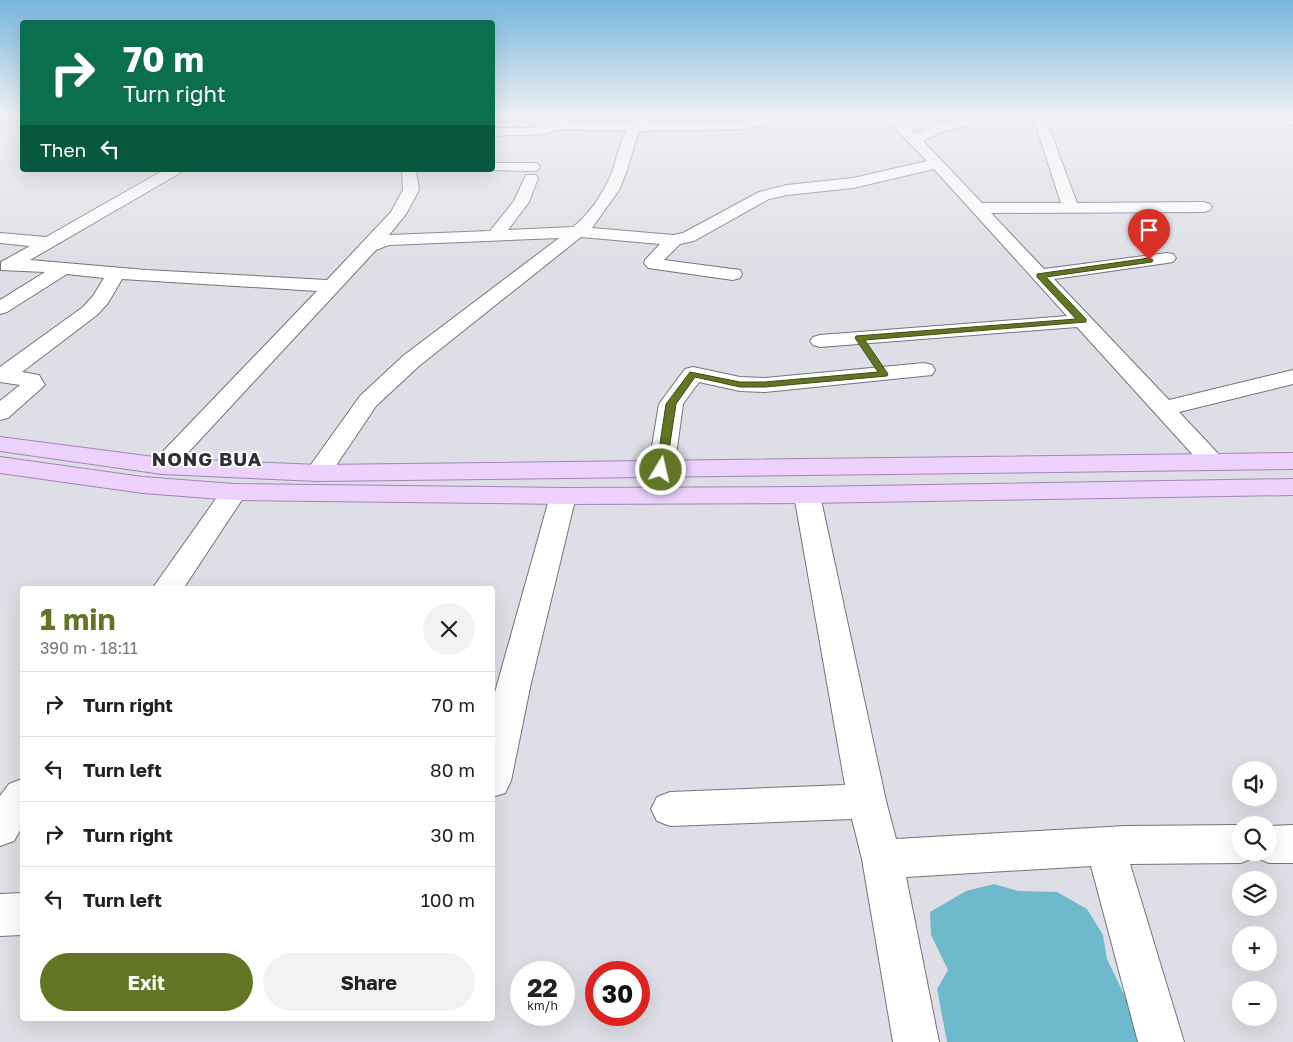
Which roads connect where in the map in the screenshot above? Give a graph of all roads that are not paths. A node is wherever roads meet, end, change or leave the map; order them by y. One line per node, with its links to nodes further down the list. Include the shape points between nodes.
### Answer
1 (495, 166): 12 (street, via 532,172 521,202)
2 (621, 166): 11 (street, via 611,190)
3 (928, 166): 14 (street, via 852,183 764,195 688,237)
4 (937, 166): 9 (street)
5 (1056, 166): 10 (street)
6 (172, 172): 15 (street)
7 (409, 172): 16 (street, via 412,190 398,214)
8 (1204, 207): 10 (street)
9 (977, 208): 10 (street); 22 (street)
10 (1071, 208)
11 (578, 232): 12 (street); 14 (street); 39 (street, via 411,361 375,394)
12 (496, 234): 16 (street, via 386,240)
13 (0, 238): 15 (street)
14 (674, 240): 21 (street, via 654,260 654,264)
15 (49, 242): 18 (street)
16 (370, 246): 23 (street)
17 (1168, 258): 22 (street)
18 (6, 267): 19 (street)
19 (63, 269): 20 (street); 24 (street)
20 (116, 274): 23 (street); 32 (street, via 90,311 8,372 8,377 31,380 34,385)
21 (733, 274)
22 (1040, 275): 25 (street)
23 (332, 286): 37 (street)
24 (0, 308)
25 (1083, 320): 26 (street); 31 (street)
26 (859, 338): 27 (street); 29 (street)
27 (820, 341)
28 (924, 370): 29 (street)
29 (884, 374): 38 (street, via 765,385 740,384 693,374 671,404)
30 (1293, 377): 31 (street)
31 (1165, 408): 35 (street)
32 (0, 413)
33 (0, 444): 37 (main road)
34 (1293, 461): 35 (main road)
35 (1213, 462): 38 (main road)
36 (0, 465): 41 (main road, via 142,486)
37 (162, 466): 39 (main road)
38 (661, 470): 39 (main road)
39 (318, 473)
40 (1293, 487): 42 (main road)
41 (234, 492): 43 (main road); 44 (street)
42 (807, 495): 43 (main road); 47 (street)
43 (563, 496): 45 (street)
44 (169, 586)
45 (495, 768)
46 (20, 799): 49 (street)
47 (867, 802): 48 (street); 54 (street)
48 (670, 809)
49 (0, 828)
50 (1232, 844): 53 (street)
51 (1277, 844): 52 (street)
52 (1293, 844)
53 (1105, 846): 54 (street); 58 (street)
54 (882, 859): 57 (street)
55 (20, 914): 56 (street)
56 (0, 915)
57 (916, 1042)
58 (1160, 1042)

